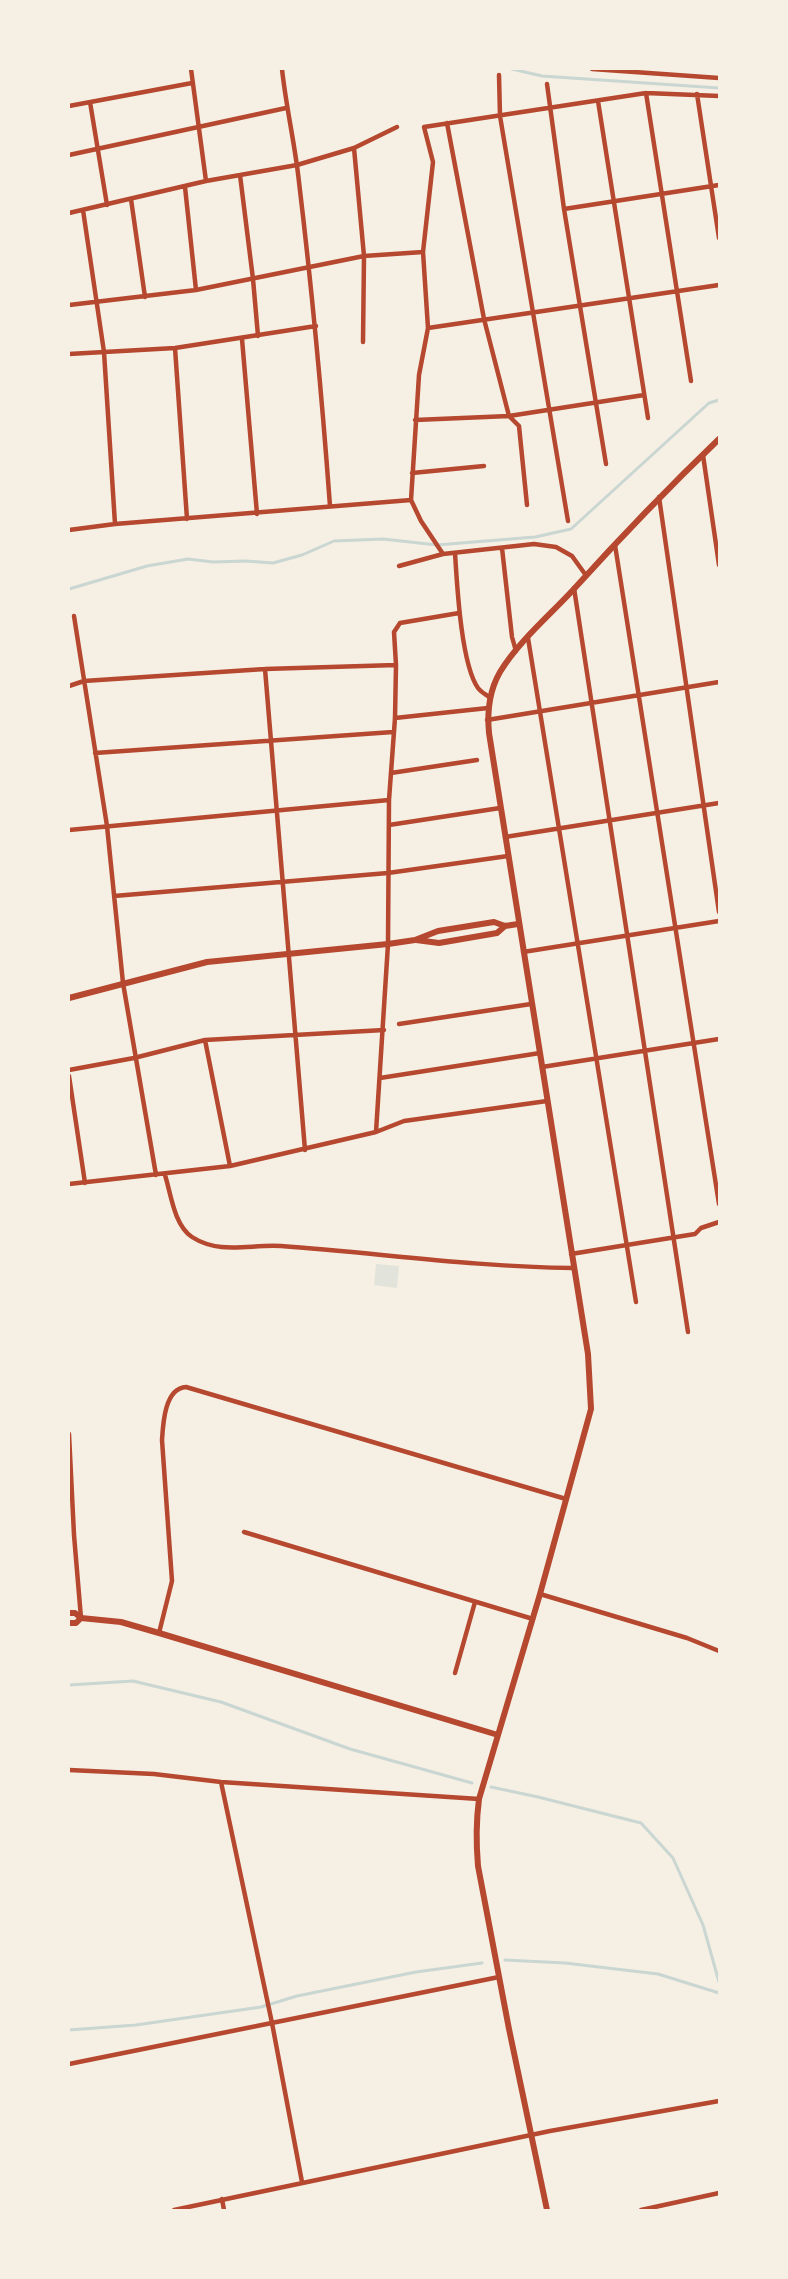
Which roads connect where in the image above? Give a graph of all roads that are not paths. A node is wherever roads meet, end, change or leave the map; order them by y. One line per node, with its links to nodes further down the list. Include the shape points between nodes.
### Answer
1 (191, 69): 9 (street)
2 (282, 69): 17 (street)
3 (593, 69): 5 (street)
4 (694, 69): 7 (street)
5 (643, 71): 7 (street)
6 (499, 75): 19 (street)
7 (695, 76): 8 (street)
8 (719, 78)
9 (192, 83): 15 (street); 22 (street)
10 (547, 84): 18 (street)
11 (646, 93): 12 (street); 14 (street); 32 (street)
12 (697, 94): 13 (street); 30 (street)
13 (719, 96)
14 (598, 101): 18 (street); 34 (street)
15 (90, 102): 16 (street); 24 (street)
16 (69, 106)
17 (286, 108): 22 (street); 26 (street)
18 (551, 108): 19 (street); 36 (street)
19 (500, 116): 20 (street); 52 (street)
20 (447, 123): 40 (street, via 424,127 433,162); 53 (street)
21 (397, 127): 23 (street)
22 (197, 128): 24 (street); 28 (street)
23 (354, 148): 26 (street); 41 (street)
24 (98, 149): 25 (street); 35 (street)
25 (69, 155)
26 (297, 165): 27 (street); 42 (street)
27 (240, 175): 28 (street); 43 (street)
28 (206, 181): 31 (street)
29 (719, 185): 30 (street)
30 (711, 186): 32 (street); 39 (street)
31 (185, 187): 33 (street); 45 (street)
32 (662, 194): 34 (street); 46 (street)
33 (131, 199): 35 (street); 47 (street)
34 (614, 201): 36 (street); 48 (street)
35 (108, 205): 37 (street)
36 (564, 209): 51 (street)
37 (83, 210): 38 (street); 49 (street)
38 (69, 213)
39 (719, 238)
40 (423, 252): 41 (street); 55 (street)
41 (364, 256): 42 (street); 58 (street)
42 (309, 267): 43 (street); 54 (street)
43 (253, 279): 45 (street); 56 (street)
44 (719, 285): 46 (street)
45 (196, 290): 47 (street)
46 (678, 292): 48 (street); 62 (street)
47 (145, 297): 49 (street)
48 (629, 299): 51 (street); 63 (street)
49 (96, 303): 50 (street); 60 (street)
50 (69, 305)
51 (580, 306): 52 (street); 64 (street)
52 (533, 313): 53 (street); 65 (street)
53 (484, 319): 55 (street); 66 (street)
54 (316, 326): 56 (street); 77 (street)
55 (428, 328): 68 (street)
56 (258, 336): 57 (street)
57 (242, 339): 59 (street); 78 (street)
58 (363, 342)
59 (175, 348): 60 (street); 79 (street)
60 (104, 352): 61 (street); 81 (street)
61 (69, 354)
62 (691, 381)
63 (644, 395): 64 (street); 67 (street)
64 (596, 402): 65 (street); 71 (street)
65 (550, 408): 66 (street); 80 (street)
66 (509, 416): 68 (street); 76 (street, via 519,426)
67 (648, 418)
68 (415, 420): 73 (street)
69 (719, 439): 70 (street)
70 (703, 455): 74 (street); 87 (street)
71 (606, 464)
72 (484, 466): 73 (street)
73 (412, 473): 75 (street)
74 (659, 497): 83 (street); 100 (street)
75 (411, 500): 77 (street); 86 (street)
76 (528, 505)
77 (330, 506): 78 (street)
78 (257, 514): 79 (street)
79 (187, 519): 81 (street)
80 (568, 521)
81 (115, 524): 82 (street)
82 (69, 530)
83 (615, 544): 89 (street); 101 (street)
84 (502, 549): 85 (street); 89 (street, via 534,544 556,547 572,556); 94 (street)
85 (455, 553): 86 (street); 91 (street)
86 (443, 554): 88 (street)
87 (719, 565)
88 (399, 566)
89 (585, 574): 90 (street)
90 (574, 588): 93 (street); 103 (street)
91 (459, 613): 95 (street, via 400,623 394,632); 102 (street, via 472,677 479,691)
92 (74, 616): 97 (street)
93 (528, 638): 94 (street); 105 (street)
94 (516, 651): 102 (street, via 500,672)
95 (396, 665): 96 (street); 106 (street)
96 (265, 669): 97 (street); 109 (street)
97 (84, 681): 99 (street); 110 (street)
98 (719, 681): 100 (street)
99 (69, 686)
100 (687, 687): 101 (street); 115 (street)
101 (638, 695): 103 (street); 118 (street)
102 (489, 697): 104 (street)
103 (591, 702): 105 (street); 119 (street)
104 (488, 708): 106 (street); 107 (street)
105 (541, 710): 107 (street); 122 (street)
106 (395, 718): 108 (street)
107 (488, 720): 116 (street)
108 (393, 732): 109 (street); 112 (street)
109 (271, 741): 110 (street); 117 (street)
110 (95, 753): 121 (street)
111 (477, 760): 112 (street)
112 (391, 773): 113 (street)
113 (389, 800): 117 (street); 120 (street)
114 (719, 803): 115 (street)
115 (702, 806): 118 (street); 129 (street)
116 (500, 808): 120 (street); 124 (street)
117 (277, 809): 121 (street); 127 (street)
118 (657, 813): 119 (street); 133 (street)
119 (610, 820): 122 (street); 134 (street)
120 (389, 825): 126 (street)
121 (107, 826): 123 (street); 128 (street)
122 (560, 828): 124 (street); 136 (street)
123 (69, 830)
124 (505, 837): 125 (street)
125 (508, 856): 126 (street); 131 (street)
126 (388, 873): 127 (street); 137 (street)
127 (283, 882): 128 (street); 139 (street)
128 (114, 896): 140 (street)
129 (719, 912)
130 (719, 921): 133 (street)
131 (518, 924): 132 (street); 138 (street)
132 (505, 926): 135 (street, via 494,922 438,931); 135 (street, via 497,933 439,943)
133 (675, 928): 134 (street); 148 (street)
134 (628, 935): 136 (street); 149 (street)
135 (416, 940): 137 (street)
136 (578, 943): 138 (street); 152 (street)
137 (388, 944): 139 (street); 144 (street)
138 (523, 952): 142 (street)
139 (289, 954): 140 (street, via 207,962); 145 (street)
140 (123, 983): 141 (street); 151 (street)
141 (69, 998)
142 (531, 1004): 143 (street); 150 (street)
143 (399, 1024)
144 (384, 1030): 145 (street); 156 (street)
145 (296, 1034): 147 (street); 159 (street)
146 (719, 1039): 148 (street)
147 (205, 1040): 151 (street); 160 (street)
148 (693, 1043): 149 (street); 165 (street)
149 (646, 1050): 152 (street); 167 (street)
150 (540, 1053): 153 (street); 156 (street)
151 (134, 1058): 154 (street); 161 (street)
152 (597, 1058): 153 (street); 168 (street)
153 (542, 1067): 157 (street)
154 (69, 1070)
155 (69, 1076): 163 (street)
156 (380, 1078): 158 (street)
157 (547, 1101): 158 (street, via 404,1121); 169 (street)
158 (376, 1132): 159 (street)
159 (305, 1150): 160 (street)
160 (230, 1166): 162 (street)
161 (156, 1175): 162 (street); 163 (street)
162 (165, 1175): 170 (street, via 178,1220 189,1235 218,1247 278,1246 425,1261)
163 (85, 1183): 164 (street)
164 (69, 1184)
165 (719, 1204)
166 (719, 1222): 167 (street, via 695,1233)
167 (674, 1236): 168 (street); 172 (street)
168 (626, 1244): 169 (street); 171 (street)
169 (571, 1254): 170 (street)
170 (573, 1268): 175 (street, via 589,1365 591,1409)
171 (636, 1302)
172 (688, 1332)
173 (69, 1434): 174 (street)
174 (70, 1467): 177 (street)
175 (566, 1499): 178 (street); 184 (street, via 180,1387 171,1395 163,1426 172,1581)
176 (244, 1532): 179 (street)
177 (71, 1535): 181 (street)
178 (540, 1594): 182 (street); 185 (street)
179 (476, 1602): 182 (street); 186 (street)
180 (69, 1613): 181 (street)
181 (81, 1618): 183 (street); 184 (street, via 121,1622)
182 (533, 1619): 187 (street)
183 (69, 1623)
184 (159, 1632): 187 (street)
185 (719, 1651)
186 (455, 1673)
187 (498, 1735): 190 (street)
188 (69, 1770): 189 (street)
189 (221, 1782): 190 (street); 192 (street)
190 (480, 1799): 191 (street, via 476,1844)
191 (499, 1977): 192 (street); 195 (street)
192 (272, 2023): 193 (street); 196 (street)
193 (69, 2064)
194 (719, 2101): 195 (street)
195 (533, 2135): 196 (street); 201 (street)
196 (302, 2182): 198 (street)
197 (719, 2193): 202 (street)
198 (222, 2199): 199 (street); 200 (street)
199 (174, 2210)
200 (224, 2210)
201 (547, 2210)
202 (641, 2210)

